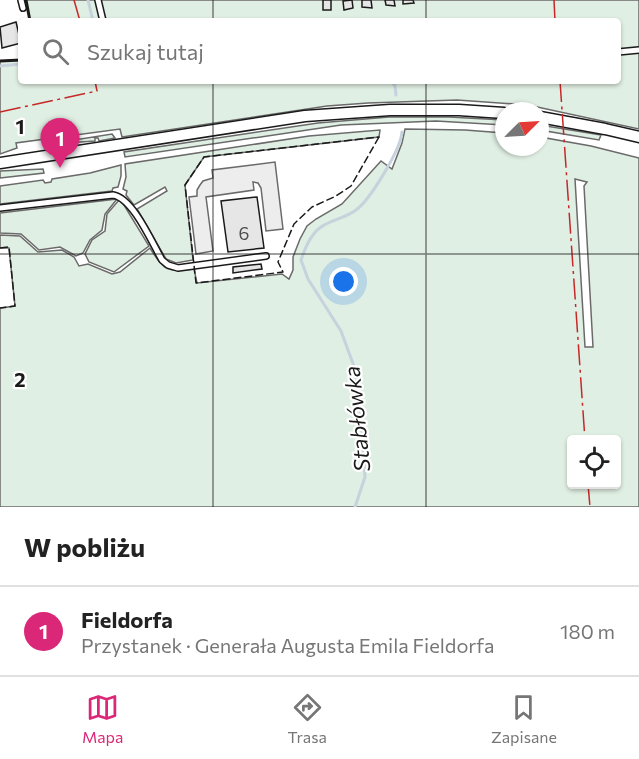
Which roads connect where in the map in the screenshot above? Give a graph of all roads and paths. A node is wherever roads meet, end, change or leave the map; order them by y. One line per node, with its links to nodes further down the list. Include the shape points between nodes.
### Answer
1 (21, 0): 3 (lane)
2 (98, 0): 4 (lane)
3 (23, 8)
4 (102, 18)
5 (639, 50): 6 (lane)
6 (621, 51)
7 (495, 112): 10 (street, via 390,110 305,116)
8 (549, 119): 9 (street)
9 (639, 137)
10 (0, 163)
11 (0, 208): 12 (lane, via 119,196 128,203 168,265 178,268)
12 (266, 256)

